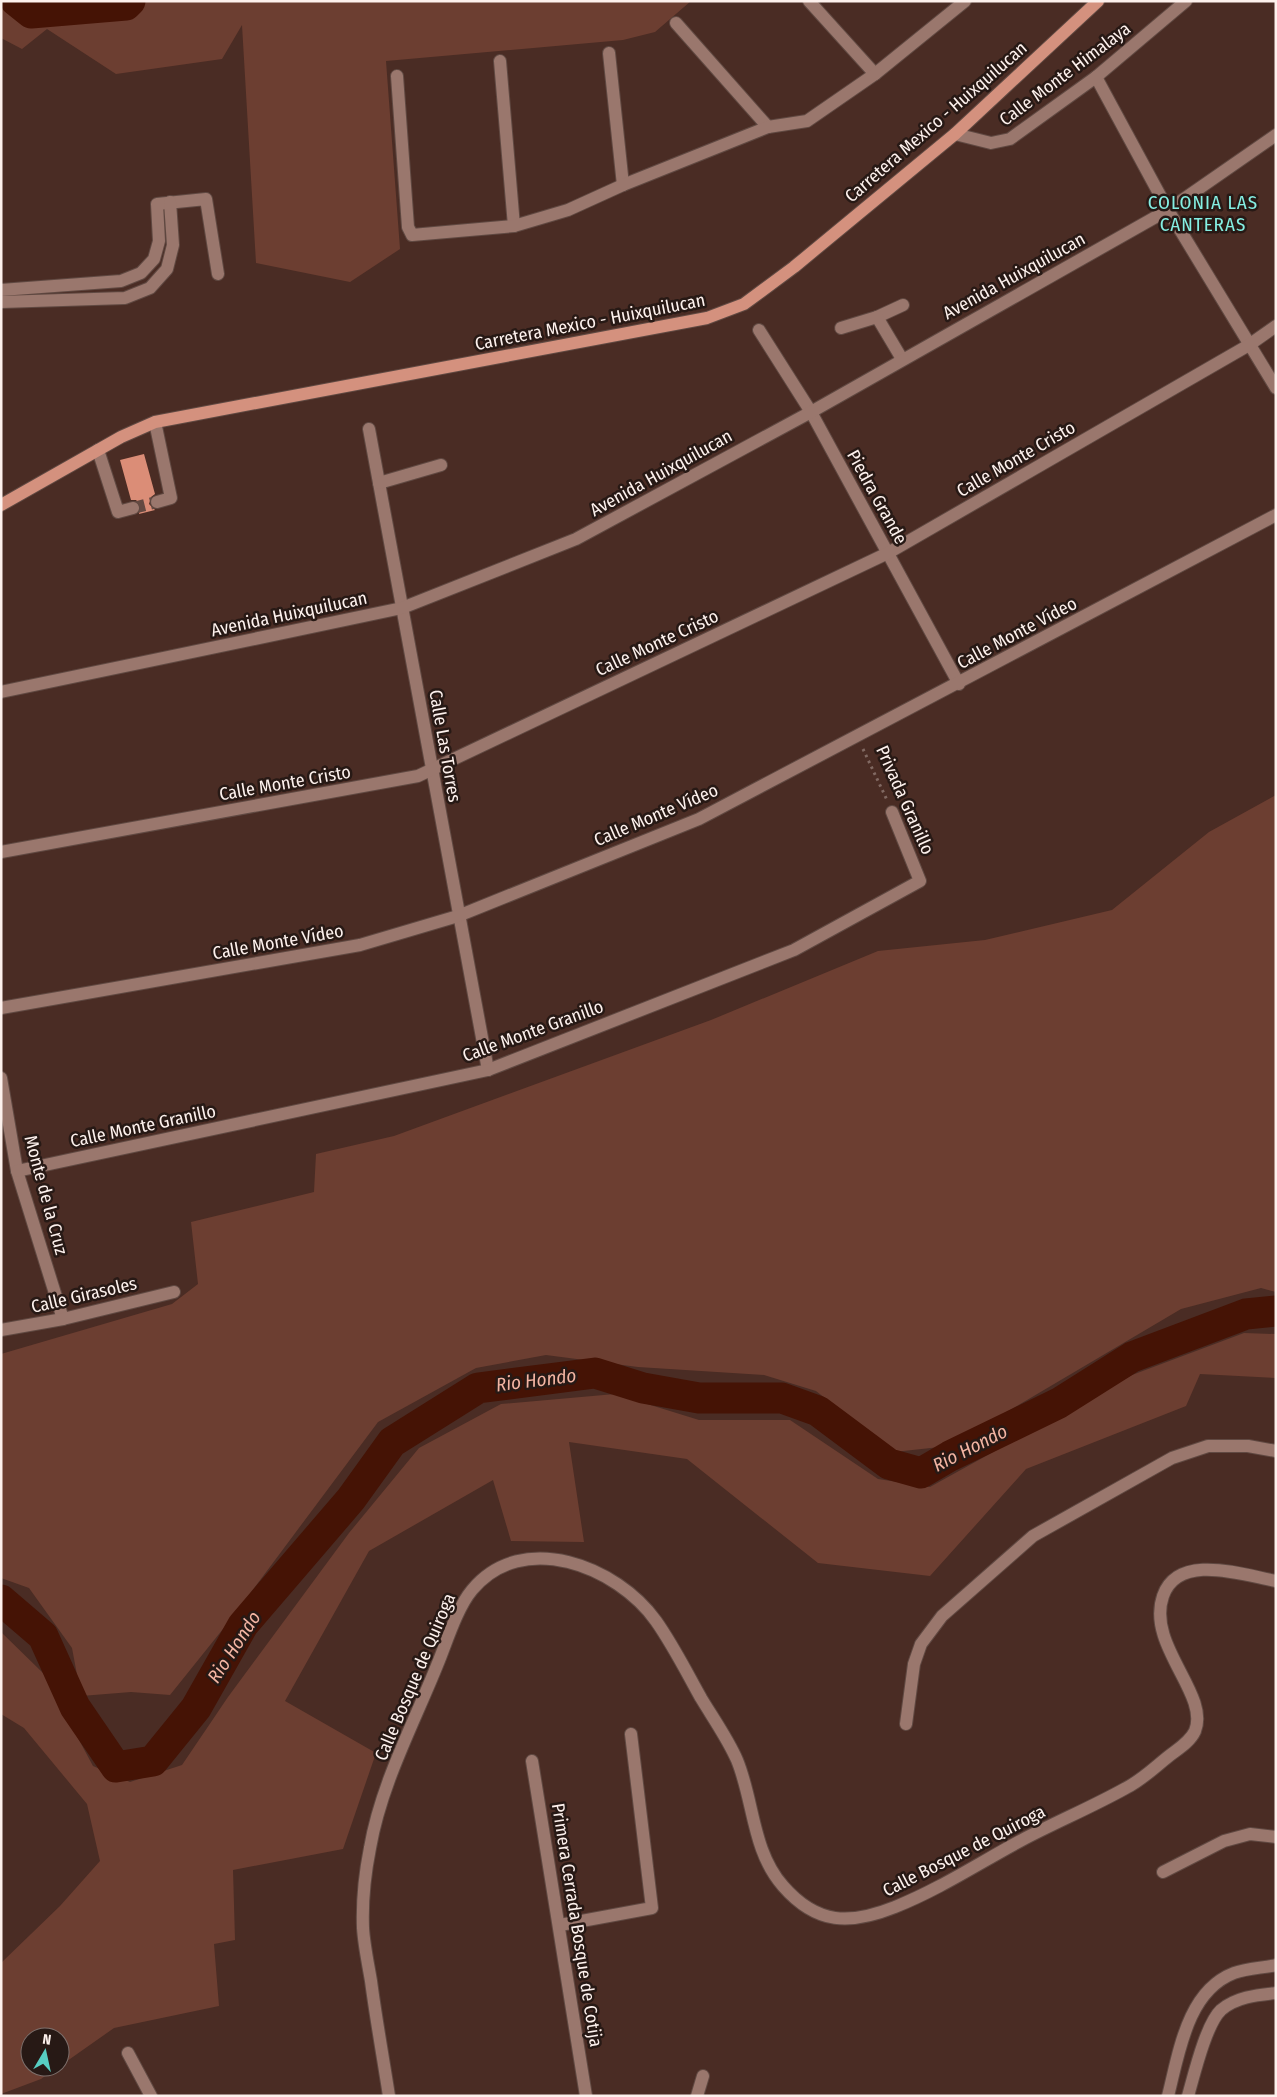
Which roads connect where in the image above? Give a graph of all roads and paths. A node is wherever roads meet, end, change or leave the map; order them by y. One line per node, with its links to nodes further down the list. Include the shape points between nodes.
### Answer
1 (808, 1): 8 (street)
2 (1098, 1): 12 (main road, Carretera Mexico - Huixquilucan)
3 (1186, 1): 10 (street, Calle Monte Himalaya)
4 (956, 4): 8 (street)
5 (676, 24): 11 (street)
6 (609, 53): 14 (street)
7 (500, 61): 17 (street)
8 (875, 74): 11 (street, via 807,121)
9 (397, 76): 17 (street, via 408,227 412,235)
10 (1096, 77): 12 (street, Calle Monte Himalaya, via 1010,139 991,143); 16 (street)
11 (768, 127): 14 (street)
12 (955, 134): 30 (main road, Carretera Mexico - Huixquilucan, via 794,268 744,304 726,312 688,322)
13 (1276, 135): 16 (street, Avenida Huixquilucan)
14 (623, 185): 17 (street, via 568,210)
15 (170, 202): 18 (street, via 206,199); 19 (street, via 157,204 158,241 154,260 141,273 121,281); 20 (street, via 173,246 167,269 150,288 125,298)
16 (1168, 210): 26 (street); 27 (street, Avenida Huixquilucan)
17 (514, 226)
18 (218, 274)
19 (1, 290)
20 (1, 302)
21 (903, 305): 22 (street)
22 (877, 317): 24 (street); 27 (street)
23 (1276, 326): 26 (street, Calle Monte Cristo)
24 (841, 328)
25 (759, 330): 29 (street, Piedra Grande)
26 (1249, 345): 28 (street); 39 (street, Calle Monte Cristo)
27 (902, 359): 29 (street, Avenida Huixquilucan)
28 (1276, 388)
29 (811, 412): 39 (street, Piedra Grande); 40 (street, Avenida Huixquilucan, via 576,539)
30 (155, 422): 32 (main road, Carretera Mexico - Huixquilucan); 35 (street, via 171,498)
31 (369, 429): 34 (street, Calle Las Torres)
32 (98, 450): 36 (main road, Carretera Mexico - Huixquilucan); 37 (street, via 118,512)
33 (441, 465): 34 (street)
34 (379, 483): 40 (street, Calle Las Torres)
35 (156, 502)
36 (1, 505)
37 (133, 508)
38 (1276, 515): 41 (street, Calle Monte Vídeo)
39 (888, 553): 41 (street, Piedra Grande); 44 (street, Calle Monte Cristo)
40 (402, 608): 42 (street, Avenida Huixquilucan); 44 (street, Calle Las Torres)
41 (958, 684): 43 (street, Calle Monte Vídeo)
42 (1, 692)
43 (856, 735): 45 (path, Privada Granillo); 48 (street, Calle Monte Vídeo, via 699,818)
44 (431, 770): 46 (street, Calle Monte Cristo, via 418,776); 48 (street, Calle Las Torres)
45 (892, 812): 47 (street, Privada Granillo)
46 (1, 852)
47 (920, 881): 50 (street, Calle Monte Granillo, via 794,950)
48 (458, 916): 49 (street, Calle Monte Vídeo, via 360,945); 50 (street, Calle Las Torres)
49 (1, 1008)
50 (488, 1070): 52 (street, Calle Monte Granillo)
51 (1, 1078): 52 (street, Monte de la Cruz)
52 (17, 1171): 54 (street, Monte de la Cruz)
53 (174, 1292): 54 (street, Calle Girasoles)
54 (63, 1319): 55 (street, Calle Girasoles)
55 (1, 1330)
56 (1276, 1451): 58 (street, via 1248,1446 1208,1446 1172,1458 1033,1536 942,1616 921,1644 914,1664)
57 (1276, 1581): 69 (street, Calle Bosque de Quiroga, via 1215,1569 1176,1577 1166,1587 1160,1602 1160,1621 1168,1649 1191,1694 1195,1730 1186,1743 1131,1786 1021,1840 950,1882 868,1918 840,1920 808,1909 780,1883 761,1846 738,1761 655,1618 620,1585 579,1563 537,1557 499,1567 471,1591 454,1624 388,1784 373,1830 366,1870 363,1928)
58 (906, 1724)
59 (631, 1734): 63 (street, via 652,1908)
60 (532, 1761): 63 (street, Primera Cerrada Bosque de Cotija)
61 (1276, 1837): 62 (street, via 1250,1834 1224,1841)
62 (1163, 1872)
63 (560, 1925): 70 (street, Primera Cerrada Bosque de Cotija)
64 (1276, 1965): 72 (street, via 1234,1973 1205,1992 1186,2028)
65 (1276, 1993): 73 (street, via 1248,1996 1221,2010 1203,2042)
66 (128, 2053): 68 (street)
67 (703, 2076): 71 (street)
68 (151, 2096)
69 (390, 2096)
70 (586, 2096)
71 (697, 2096)
72 (1168, 2096)
73 (1188, 2096)

